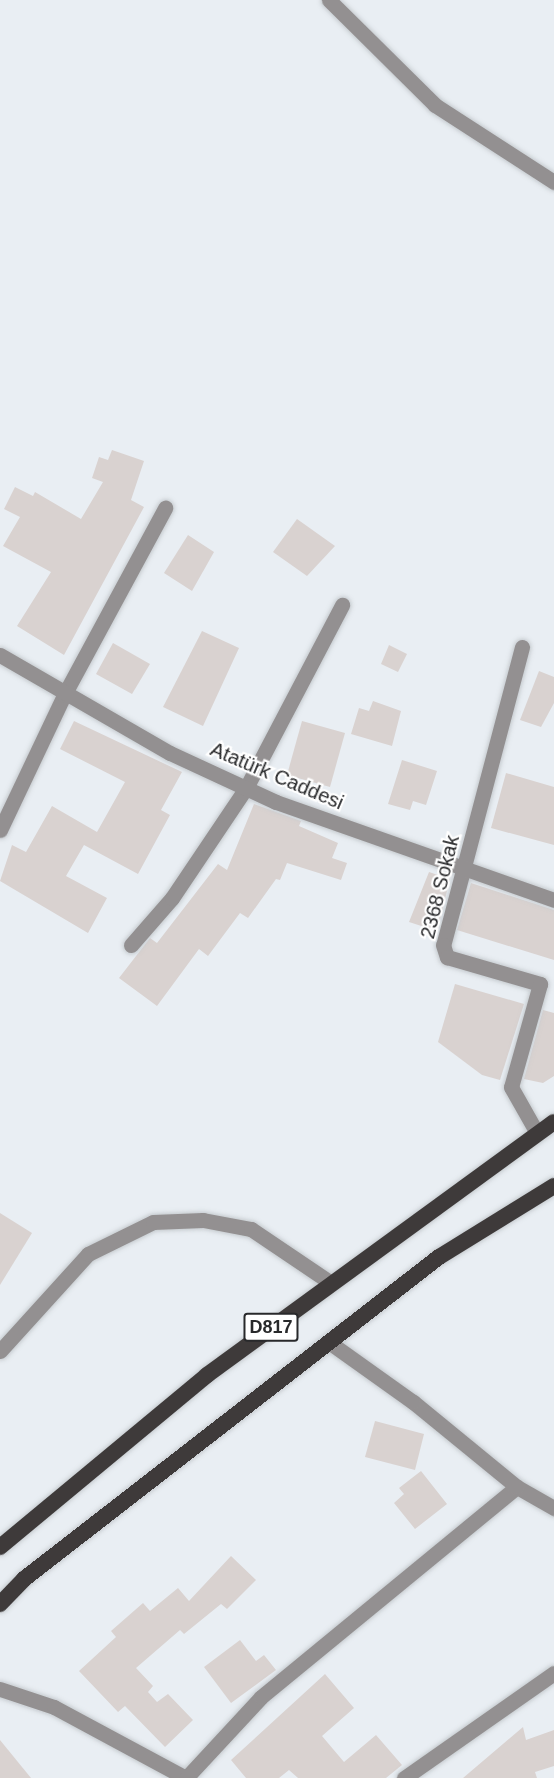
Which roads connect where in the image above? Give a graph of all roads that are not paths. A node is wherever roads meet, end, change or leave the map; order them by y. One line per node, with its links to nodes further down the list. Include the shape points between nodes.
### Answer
1 (329, 0): 2 (street, via 435,105)
2 (554, 182)
3 (165, 508): 7 (street)
4 (342, 605): 8 (street)
5 (522, 647): 10 (street, 2368 Sokak)
6 (0, 655): 7 (street, Atatürk Caddesi)
7 (64, 695): 8 (street, Atatürk Caddesi); 9 (street)
8 (246, 788): 10 (street, Atatürk Caddesi); 12 (street, via 172,898)
9 (0, 830)
10 (466, 869): 11 (street, Atatürk Caddesi); 14 (street, 2368 Sokak, via 442,945 447,957 540,984 511,1086)
11 (554, 900)
12 (130, 945)
13 (554, 1122): 14 (highway, D817)
14 (537, 1133): 16 (highway, D817)
15 (554, 1186): 17 (highway, D817, via 439,1257)
16 (331, 1283): 18 (street, via 251,1229 203,1220 153,1222 88,1254); 21 (highway, D817, via 207,1375)
17 (329, 1342): 19 (street, via 413,1402); 22 (highway, D817, via 24,1579)
18 (0, 1351)
19 (517, 1488): 20 (street); 25 (street, via 261,1697)
20 (554, 1508)
21 (0, 1547)
22 (0, 1604)
23 (554, 1673): 26 (street)
24 (0, 1689): 25 (street, via 54,1707)
25 (186, 1778)
26 (404, 1778)

